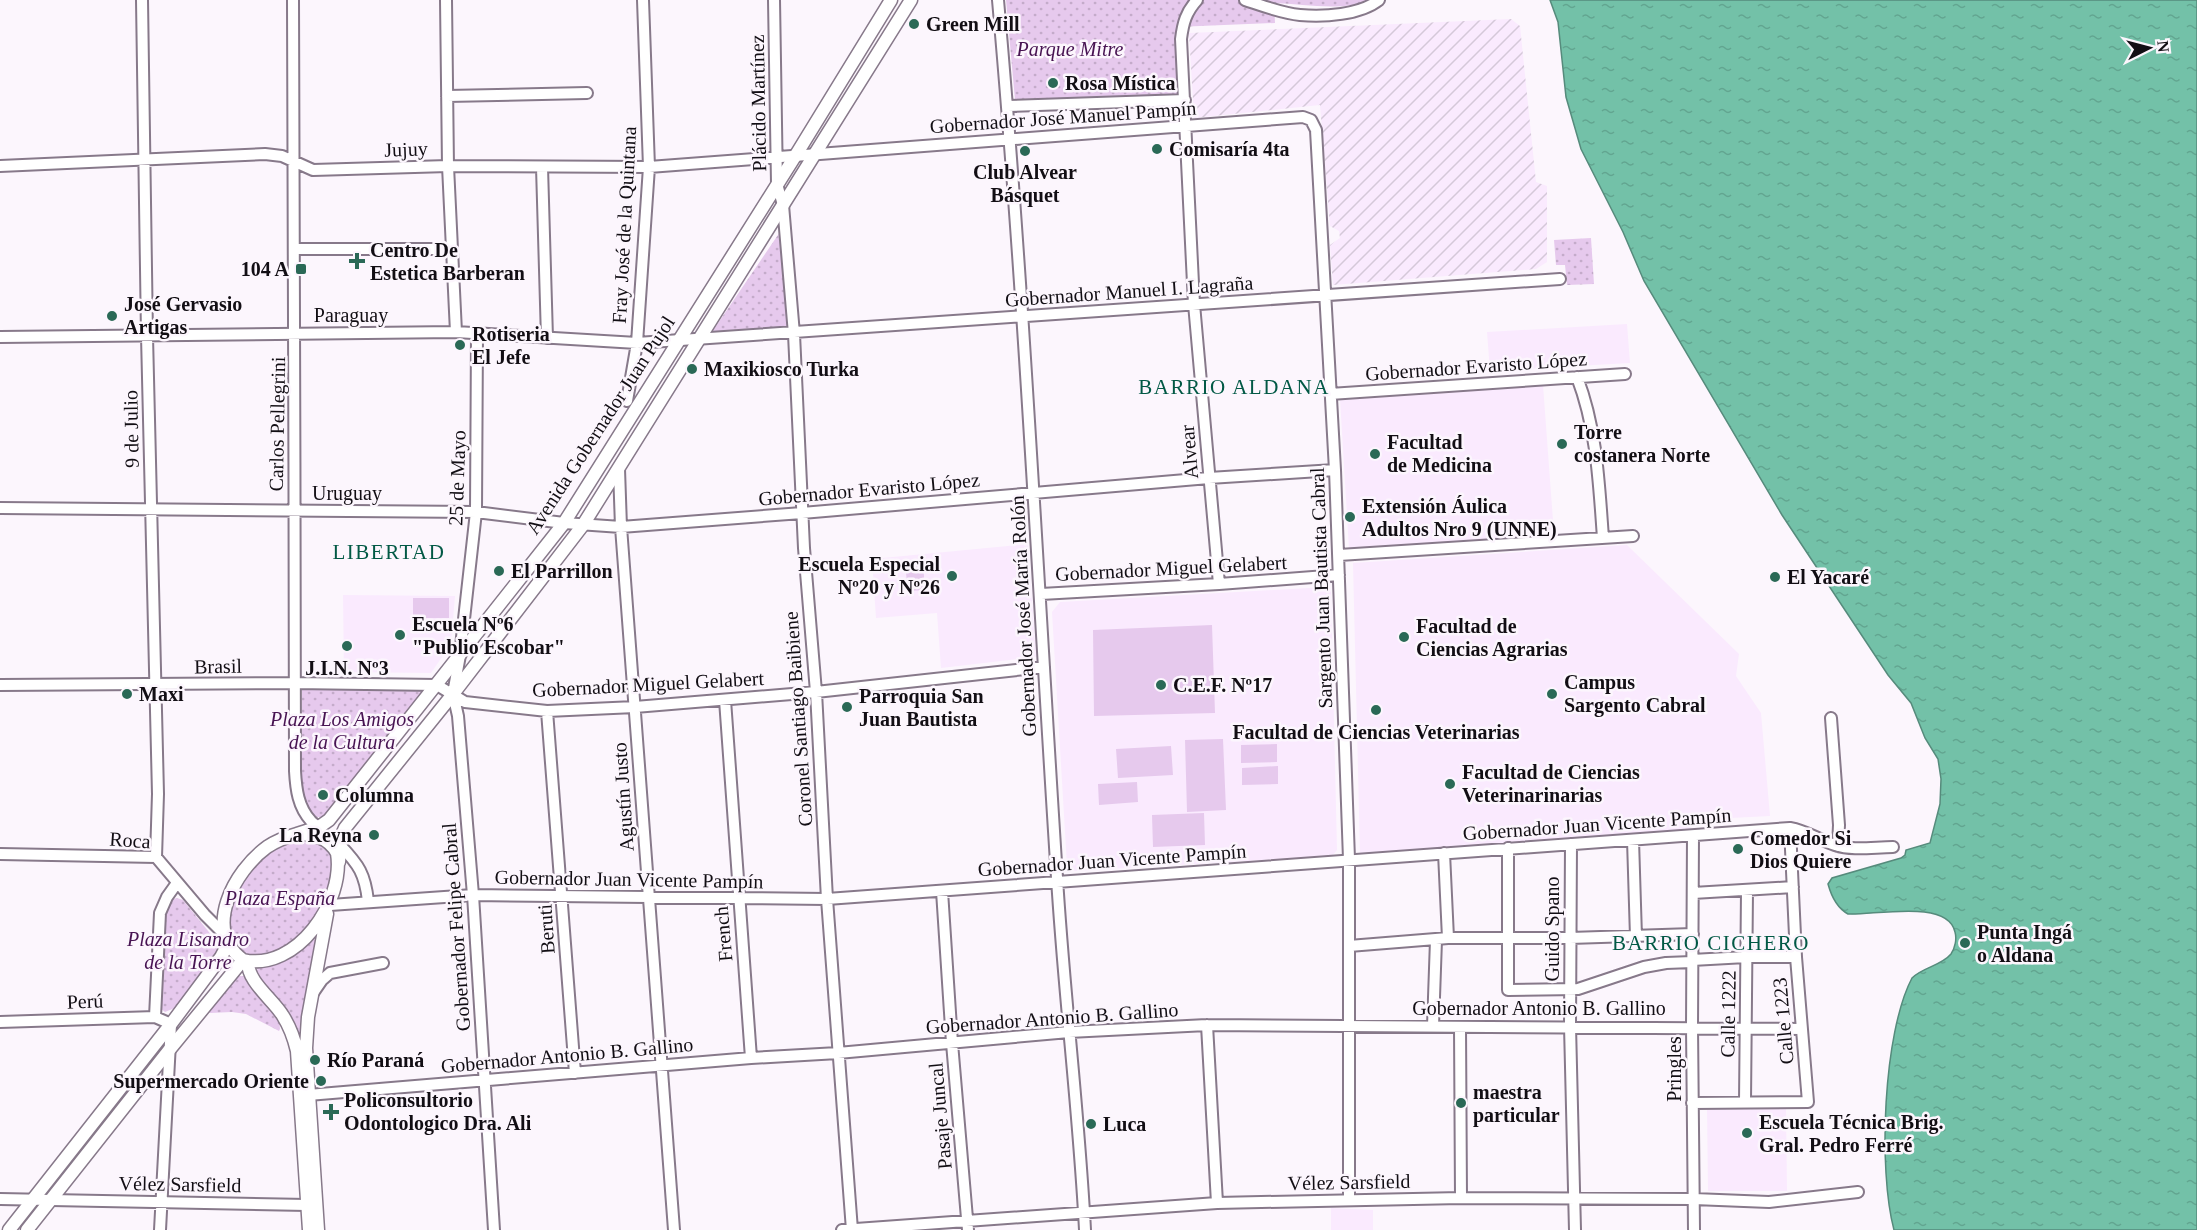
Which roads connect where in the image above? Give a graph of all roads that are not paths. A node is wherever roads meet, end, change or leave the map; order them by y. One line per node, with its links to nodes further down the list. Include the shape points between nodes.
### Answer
1 (142, 0): 21 (street, 9 de Julio)
2 (293, 0): 23 (street, Carlos Pellegrini)
3 (446, 0): 13 (street)
4 (643, 0): 27 (street, Fray José de la Quintana)
5 (774, 0): 22 (street, Plácido Martínez)
6 (891, 0): 20 (main road, Avenida Gobernador Juan Pujol)
7 (911, 0): 19 (main road, Avenida Gobernador Juan Pujol)
8 (998, 0): 15 (street, Gobernador José María Rolón)
9 (1197, 0): 14 (street, Alvear, via 1184,21 1181,39)
10 (1245, 0): 11 (street, via 1301,15 1363,9)
11 (1379, 0)
12 (586, 93): 13 (street)
13 (447, 96): 25 (street)
14 (1185, 100): 15 (street); 17 (street, Alvear)
15 (1007, 106): 18 (street, Gobernador José María Rolón)
16 (1311, 120): 17 (street, Gobernador José Manuel Pampín, via 1303,117); 33 (street, Sargento Juan Bautista Cabral, via 1316,130)
17 (1187, 126): 18 (street, Gobernador José Manuel Pampín); 34 (street, Alvear)
18 (1009, 139): 19 (street, Gobernador José Manuel Pampín); 35 (street, Gobernador José María Rolón)
19 (816, 153): 20 (street, Jujuy); 29 (main road, Avenida Gobernador Juan Pujol)
20 (796, 156): 22 (street, Jujuy); 28 (main road, Avenida Gobernador Juan Pujol)
21 (144, 158): 23 (street, Jujuy, via 265,154); 24 (street, Jujuy); 40 (street, 9 de Julio)
22 (778, 158): 27 (street, Jujuy); 28 (street, Plácido Martínez)
23 (294, 160): 25 (street, Jujuy, via 313,170); 30 (street, Carlos Pellegrini)
24 (0, 166)
25 (448, 166): 26 (street, Jujuy); 31 (street)
26 (542, 167): 27 (street, Jujuy); 42 (street)
27 (650, 167): 45 (street, Fray José de la Quintana)
28 (777, 184): 29 (street, Plácido Martínez); 44 (main road, Avenida Gobernador Juan Pujol)
29 (783, 205): 39 (street, Coronel Santiago Baibiene); 43 (main road, Avenida Gobernador Juan Pujol)
30 (294, 249): 31 (street); 37 (street, Carlos Pellegrini)
31 (452, 249): 36 (street)
32 (1560, 279): 33 (street, Gobernador Manuel I. Lagraña)
33 (1325, 294): 34 (street, Gobernador Manuel I. Lagraña); 48 (street, Sargento Juan Bautista Cabral)
34 (1194, 304): 35 (street, Gobernador Manuel I. Lagraña); 52 (street, Alvear)
35 (1021, 317): 39 (street, Gobernador Manuel I. Lagraña); 53 (street, Gobernador José María Rolón)
36 (456, 332): 37 (street, Paraguay); 38 (street, Paraguay)
37 (296, 333): 40 (street, Paraguay); 56 (street, Carlos Pellegrini)
38 (477, 334): 42 (street, Paraguay); 57 (street, 25 de Mayo)
39 (794, 334): 43 (street, Gobernador Manuel I. Lagraña); 58 (street, Coronel Santiago Baibiene)
40 (147, 336): 41 (street, Paraguay); 55 (street, 9 de Julio)
41 (0, 338)
42 (547, 338): 45 (street, Paraguay)
43 (697, 338): 44 (street, Paraguay); 50 (main road, Avenida Gobernador Juan Pujol)
44 (679, 339): 45 (street, Paraguay); 59 (main road, Avenida Gobernador Juan Pujol)
45 (637, 343): 49 (street, Fray José de la Quintana)
46 (1625, 374): 47 (street, Gobernador Evaristo López)
47 (1577, 377): 48 (street, Gobernador Evaristo López); 63 (street, via 1587,403 1597,458)
48 (1330, 394): 51 (street, Sargento Juan Bautista Cabral)
49 (627, 401)
50 (619, 469): 60 (main road, Avenida Gobernador Juan Pujol); 61 (street, Agustín Justo)
51 (1335, 470): 52 (street, Gobernador Evaristo López); 64 (street, Sargento Juan Bautista Cabral)
52 (1209, 477): 53 (street, Gobernador Evaristo López); 66 (street, Alvear)
53 (1034, 492): 58 (street, Gobernador Evaristo López); 67 (street, Gobernador José María Rolón)
54 (0, 508): 55 (street, Uruguay)
55 (151, 509): 56 (street, Uruguay); 72 (street, 9 de Julio)
56 (294, 510): 57 (street, Uruguay); 70 (street, Carlos Pellegrini)
57 (476, 512): 59 (street, Uruguay); 68 (street, 25 de Mayo)
58 (802, 513): 61 (street, Gobernador Evaristo López); 74 (street, Coronel Santiago Baibiene)
59 (564, 523): 60 (street, Uruguay); 68 (main road, Avenida Gobernador Juan Pujol)
60 (582, 525): 61 (street, Uruguay); 75 (main road, Avenida Gobernador Juan Pujol)
61 (621, 527): 77 (street, Agustín Justo)
62 (1633, 536): 63 (street)
63 (1603, 538): 64 (street)
64 (1339, 555): 65 (street, Sargento Juan Bautista Cabral)
65 (1339, 575): 66 (street, Gobernador Miguel Gelabert); 94 (street, Sargento Juan Bautista Cabral)
66 (1219, 584): 67 (street, Gobernador Miguel Gelabert)
67 (1041, 594): 69 (street, Gobernador José María Rolón)
68 (460, 655): 73 (main road, Avenida Gobernador Juan Pujol); 75 (street, 25 de Mayo)
69 (1044, 667): 74 (street, Gobernador Miguel Gelabert); 96 (street, Gobernador José María Rolón)
70 (295, 683): 72 (street, Brasil); 73 (street, Brasil); 80 (street, Carlos Pellegrini, via 296,793)
71 (0, 684): 72 (street, Brasil)
72 (155, 684): 93 (street, 9 de Julio)
73 (437, 685): 75 (street, Gobernador Miguel Gelabert); 80 (main road, Avenida Gobernador Juan Pujol, via 342,805)
74 (816, 693): 76 (street, Gobernador Miguel Gelabert); 106 (street, Coronel Santiago Baibiene)
75 (453, 694): 78 (street, Gobernador Miguel Gelabert, via 465,702); 87 (main road, Avenida Gobernador Juan Pujol, via 345,828); 102 (street, Gobernador Felipe Cabral)
76 (725, 700): 77 (street, Gobernador Miguel Gelabert); 105 (street, French)
77 (635, 707): 78 (street, Gobernador Miguel Gelabert); 104 (street, Agustín Justo)
78 (547, 711): 103 (street, Beruti)
79 (1832, 718): 88 (street)
80 (319, 827): 82 (main road, Avenida Gobernador Juan Pujol); 84 (street, Carlos Pellegrini)
81 (1790, 828): 83 (street, Gobernador Juan Vicente Pampín); 88 (street, Gobernador Juan Vicente Pampín); 98 (street, Calle 1223)
82 (297, 834): 84 (main road); 113 (main road, via 268,846 243,870 228,900)
83 (1693, 836): 85 (street, Gobernador Juan Vicente Pampín); 101 (street, Pringles)
84 (325, 840): 95 (main road, via 334,847)
85 (1633, 840): 86 (street, Gobernador Juan Vicente Pampín); 110 (street)
86 (1571, 844): 90 (street, Gobernador Juan Vicente Pampín); 112 (street, Guido Spano)
87 (340, 845): 95 (main road, Avenida Gobernador Juan Pujol); 107 (street, via 362,871)
88 (1838, 846): 89 (street, Gobernador Juan Vicente Pampín)
89 (1893, 847)
90 (1508, 848): 91 (street, Gobernador Juan Vicente Pampín); 114 (street)
91 (1444, 853): 94 (street, Gobernador Juan Vicente Pampín); 111 (street)
92 (0, 854): 93 (street, Roca)
93 (156, 857): 97 (street, Roca)
94 (1349, 859): 96 (street, Gobernador Juan Vicente Pampín); 116 (street, Sargento Juan Bautista Cabral)
95 (339, 862): 108 (main road)
96 (1057, 882): 99 (street, Gobernador Juan Vicente Pampín); 135 (street, Gobernador José María Rolón)
97 (177, 883): 113 (street, Roca); 124 (street, via 160,913)
98 (1793, 887): 100 (street); 118 (street, Calle 1223)
99 (942, 891): 106 (street, Gobernador Juan Vicente Pampín); 136 (street, Pasaje Juncal)
100 (1747, 891): 101 (street); 117 (street, Calle 1222)
101 (1693, 893): 109 (street, Pringles)
102 (473, 895): 103 (street, Gobernador Juan Vicente Pampín); 107 (street, Gobernador Juan Vicente Pampín); 142 (street, Gobernador Felipe Cabral)
103 (561, 895): 104 (street, Gobernador Juan Vicente Pampín); 141 (street, Beruti)
104 (648, 896): 105 (street, Gobernador Juan Vicente Pampín); 140 (street, Agustín Justo)
105 (738, 898): 106 (street, Gobernador Juan Vicente Pampín); 139 (street, French)
106 (827, 899): 138 (street, Coronel Santiago Baibiene)
107 (368, 901): 108 (street, Gobernador Juan Vicente Pampín)
108 (329, 907): 119 (main road, via 317,925 291,949 280,956); 123 (main road)
109 (1693, 934): 110 (street); 120 (street, Pringles)
110 (1636, 937): 112 (street)
111 (1448, 938): 114 (street); 115 (street)
112 (1570, 938): 114 (street); 122 (street, Guido Spano)
113 (226, 939): 119 (main road, via 232,952); 126 (main road, via 221,957)
114 (1508, 939): 122 (street, via 1508,990)
115 (1436, 940): 116 (street); 129 (street)
116 (1349, 946): 128 (street, Sargento Juan Bautista Cabral)
117 (1746, 957): 118 (street); 120 (street); 133 (street, Calle 1222)
118 (1796, 957): 134 (street, Calle 1223)
119 (246, 961): 137 (main road); 156 (main road, via 250,974 282,1015 297,1051)
120 (1692, 961): 122 (street, via 1644,967); 132 (street, Pringles)
121 (383, 963): 123 (street, via 330,973)
122 (1570, 989): 130 (street, Guido Spano)
123 (312, 995): 143 (main road, via 306,1047)
124 (156, 1017): 125 (street, Perú); 126 (street, Perú)
125 (0, 1022)
126 (171, 1024): 137 (street); 150 (main road)
127 (1207, 1025): 128 (street, Gobernador Antonio B. Gallino); 135 (street, Gobernador Antonio B. Gallino); 155 (street)
128 (1350, 1025): 129 (street, Gobernador Antonio B. Gallino); 153 (street, Sargento Juan Bautista Cabral)
129 (1433, 1026): 131 (street, Gobernador Antonio B. Gallino)
130 (1570, 1026): 131 (street, Gobernador Antonio B. Gallino); 132 (street, Gobernador Antonio B. Gallino); 148 (street, Guido Spano)
131 (1460, 1027): 147 (street)
132 (1692, 1027): 133 (street, Gobernador Antonio B. Gallino); 145 (street, Pringles)
133 (1746, 1027): 134 (street, Gobernador Antonio B. Gallino); 144 (street, Calle 1222)
134 (1801, 1029): 144 (street, Calle 1223, via 1808,1102)
135 (1069, 1032): 136 (street, Gobernador Antonio B. Gallino); 157 (street, Gobernador José María Rolón)
136 (952, 1043): 138 (street, Gobernador Antonio B. Gallino); 158 (street, Pasaje Juncal)
137 (170, 1049): 152 (main road); 154 (street)
138 (838, 1053): 139 (street, Gobernador Antonio B. Gallino); 166 (street, Coronel Santiago Baibiene)
139 (751, 1058): 140 (street, Gobernador Antonio B. Gallino)
140 (661, 1065): 141 (street, Gobernador Antonio B. Gallino); 165 (street, Agustín Justo)
141 (575, 1073): 142 (street, Gobernador Antonio B. Gallino)
142 (485, 1080): 143 (street, Gobernador Antonio B. Gallino); 164 (street, Gobernador Felipe Cabral)
143 (308, 1095): 163 (main road)
144 (1745, 1102): 145 (street)
145 (1692, 1103): 151 (street, Pringles)
146 (1858, 1192): 151 (street, Vélez Sarsfield, via 1769,1203)
147 (1461, 1198): 148 (street, Vélez Sarsfield); 153 (street, Vélez Sarsfield)
148 (1575, 1198): 151 (street, Vélez Sarsfield); 168 (street, Guido Spano)
149 (0, 1199): 150 (street)
150 (35, 1199): 152 (street); 159 (main road)
151 (1694, 1199): 169 (street, Pringles)
152 (51, 1200): 154 (street, Vélez Sarsfield); 160 (main road)
153 (1349, 1200): 155 (street, Vélez Sarsfield)
154 (162, 1202): 156 (street, Vélez Sarsfield); 161 (street)
155 (1217, 1203): 157 (street, Vélez Sarsfield)
156 (307, 1205): 162 (main road)
157 (1084, 1212): 158 (street, Vélez Sarsfield); 167 (street, Gobernador José María Rolón)
158 (968, 1225): 166 (street, Vélez Sarsfield)
159 (9, 1230)
160 (27, 1230)
161 (160, 1230)
162 (309, 1230)
163 (318, 1230)
164 (494, 1230)
165 (674, 1230)
166 (848, 1230)
167 (1085, 1230)
168 (1575, 1230)
169 (1694, 1230)

